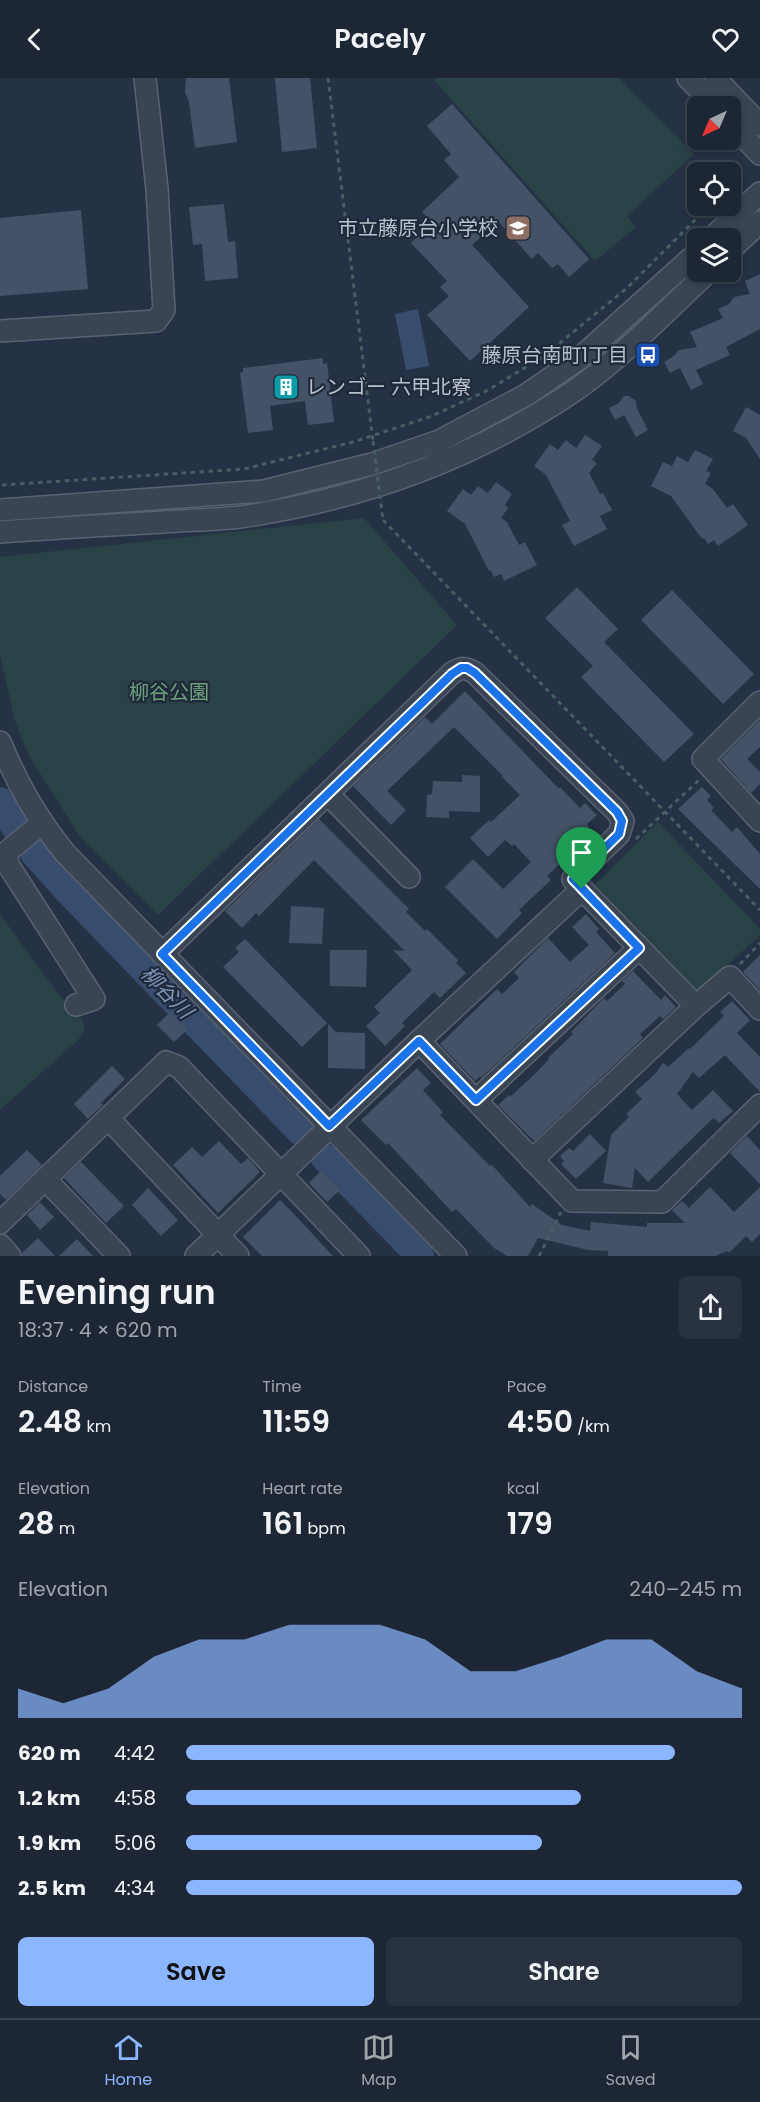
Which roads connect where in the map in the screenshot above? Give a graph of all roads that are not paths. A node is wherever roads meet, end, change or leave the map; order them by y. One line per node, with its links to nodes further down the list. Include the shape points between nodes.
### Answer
1 (145, 78): 14 (street, via 164,310 156,321)
2 (688, 78): 4 (street)
3 (715, 78): 5 (street)
4 (706, 96)
5 (760, 124)
6 (741, 134): 7 (street)
7 (760, 154)
8 (760, 193): 10 (street)
9 (760, 222): 11 (street)
10 (723, 228)
11 (741, 240)
12 (687, 262): 15 (street, via 580,358 526,395 439,441 372,464 264,490)
13 (697, 282): 16 (street, via 567,396 440,465 400,480 319,502 238,517)
14 (0, 331)
15 (0, 510)
16 (0, 532)
17 (760, 702): 20 (street, via 703,759)
18 (0, 742): 21 (street)
19 (328, 794): 22 (street); 23 (street, via 452,674 467,668 622,821 619,834 573,879); 25 (street)
20 (758, 816)
21 (41, 824): 25 (street); 26 (street, via 8,851 7,863 94,999)
22 (409, 877)
23 (582, 889): 24 (street); 29 (street)
24 (639, 948): 27 (street); 30 (street)
25 (162, 954): 33 (street)
26 (76, 1005)
27 (696, 1006): 28 (street, via 730,977); 34 (street)
28 (760, 1009)
29 (419, 1041): 30 (street); 33 (street)
30 (476, 1100): 34 (street)
31 (760, 1105): 34 (street, via 662,1202 572,1201)
32 (108, 1118): 35 (street, via 166,1062 179,1067); 36 (street); 38 (street)
33 (329, 1126): 35 (street); 45 (street)
34 (532, 1160)
35 (280, 1174): 38 (street); 44 (street)
36 (45, 1179): 37 (street); 41 (street)
37 (0, 1223)
38 (218, 1235): 42 (street); 43 (street)
39 (0, 1245): 40 (street)
40 (10, 1256)
41 (119, 1256)
42 (196, 1256)
43 (238, 1256)
44 (359, 1256)
45 (456, 1256)

